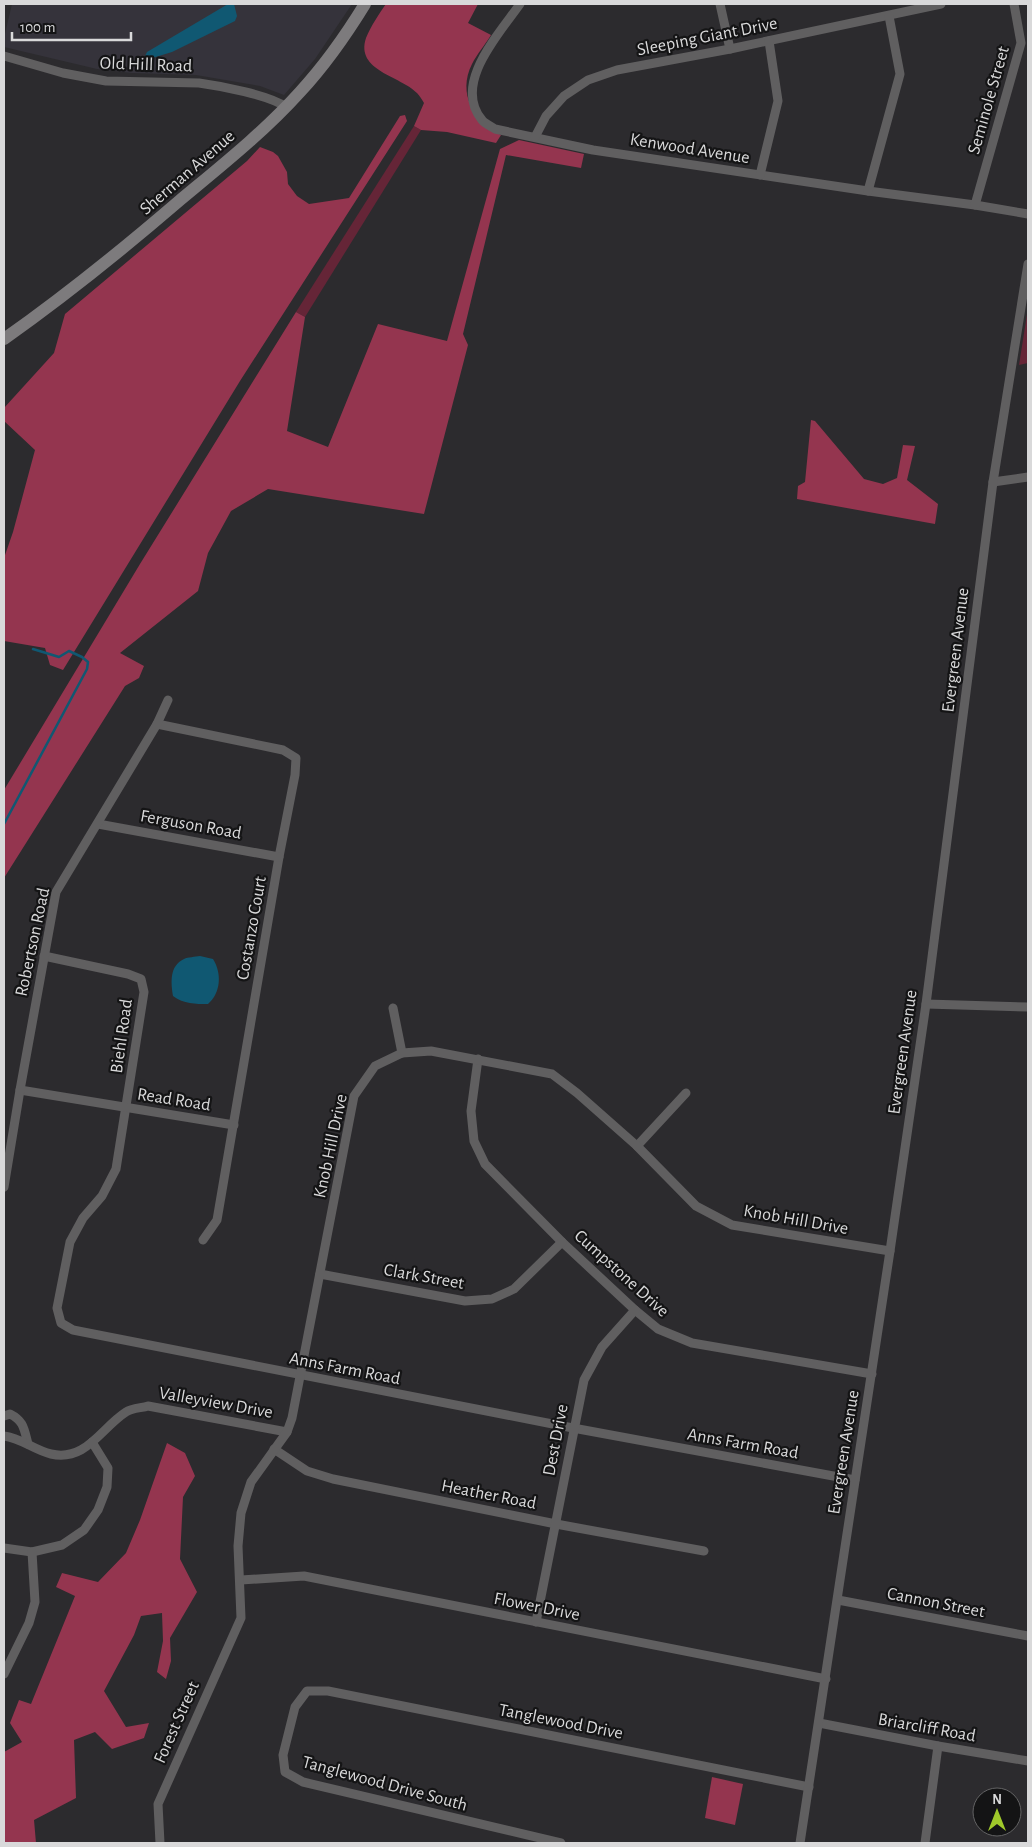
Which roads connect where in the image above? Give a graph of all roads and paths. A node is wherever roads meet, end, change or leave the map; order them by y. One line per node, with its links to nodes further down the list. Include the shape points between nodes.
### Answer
1 (365, 4): 10 (main road, Sherman Avenue, via 330,56)
2 (520, 4): 11 (street, Kenwood Avenue, via 480,62 472,87 473,103 482,122 495,129)
3 (720, 4): 8 (street)
4 (941, 4): 6 (street, Sleeping Giant Drive)
5 (1014, 4): 14 (street, Seminole Street, via 1021,44)
6 (889, 16): 7 (street, Sleeping Giant Drive); 13 (street, via 900,74)
7 (769, 41): 8 (street, Sleeping Giant Drive); 12 (street, via 778,100)
8 (730, 49): 11 (street, Sleeping Giant Drive, via 617,70 588,80 564,96 546,116)
9 (4, 56): 10 (street, Old Hill Road, via 106,81 212,85 274,100)
10 (286, 107): 17 (main road, Sherman Avenue, via 98,270)
11 (535, 138): 12 (street, Kenwood Avenue)
12 (760, 175): 13 (street, Kenwood Avenue)
13 (868, 191): 14 (street, Kenwood Avenue)
14 (975, 205): 15 (street, Kenwood Avenue)
15 (1028, 214)
16 (1028, 264): 19 (street, Evergreen Avenue)
17 (4, 339)
18 (1028, 477): 19 (street)
19 (993, 482): 25 (street, Evergreen Avenue)
20 (168, 700): 21 (street, Robertson Road)
21 (157, 724): 22 (street, Robertson Road); 23 (street, Costanzo Court, via 282,750 296,758)
22 (98, 824): 23 (street, Ferguson Road); 24 (street, Robertson Road, via 56,892)
23 (279, 857): 33 (street, Costanzo Court)
24 (44, 956): 30 (street, Robertson Road); 32 (street, Biehl Road, via 141,979 144,992)
25 (926, 1004): 26 (street); 38 (street, Evergreen Avenue)
26 (1028, 1007)
27 (393, 1008): 28 (street)
28 (402, 1053): 29 (street, Knob Hill Drive, via 430,1051); 39 (street, Knob Hill Drive, via 374,1066 354,1096)
29 (478, 1059): 34 (street, Knob Hill Drive, via 552,1074); 37 (street, Cumpstone Drive, via 471,1111 474,1141 485,1164)
30 (20, 1090): 32 (street, Read Road); 35 (street, Robertson Road)
31 (686, 1094): 34 (street)
32 (127, 1107): 33 (street, Read Road); 42 (street, Anns Farm Road, via 116,1169 102,1196 83,1218 70,1242 57,1308 60,1323 73,1330)
33 (234, 1125): 36 (street, Costanzo Court, via 217,1220)
34 (637, 1146): 38 (street, Knob Hill Drive, via 696,1206 732,1225)
35 (4, 1187)
36 (203, 1240)
37 (562, 1242): 39 (street, Clark Street, via 514,1290 492,1299 465,1301); 40 (street, Cumpstone Drive)
38 (890, 1251): 41 (street, Evergreen Avenue)
39 (320, 1274): 42 (street, Knob Hill Drive)
40 (635, 1310): 41 (street, Cumpstone Drive, via 658,1329 692,1343); 44 (street, Dest Drive, via 602,1347 584,1380)
41 (872, 1374): 50 (street, Evergreen Avenue)
42 (300, 1376): 44 (street, Anns Farm Road); 45 (street, Knob Hill Drive)
43 (4, 1416): 48 (street, via 10,1414 18,1418)
44 (573, 1428): 50 (street, Anns Farm Road); 51 (street, Dest Drive)
45 (287, 1432): 47 (street, Valleyview Drive, via 148,1406 127,1411); 49 (street, Knob Hill Drive)
46 (4, 1436): 48 (street, Valleyview Drive)
47 (92, 1442): 48 (street, Valleyview Drive, via 75,1454 51,1454); 54 (street, via 108,1468 107,1487 98,1510 84,1530 62,1545)
48 (28, 1444)
49 (274, 1449): 51 (street, Heather Road, via 307,1471 333,1479); 55 (street, Knob Hill Drive, via 251,1482 241,1513 238,1546)
50 (855, 1480): 56 (street, Evergreen Avenue)
51 (556, 1524): 53 (street, Heather Road); 58 (street, Dest Drive)
52 (4, 1548): 54 (street)
53 (704, 1551)
54 (32, 1552): 60 (street, via 35,1602 29,1623)
55 (241, 1580): 57 (street, Knob Hill Drive); 58 (street, Flower Drive, via 304,1576)
56 (838, 1600): 59 (street, Cannon Street); 61 (street, Evergreen Avenue)
57 (241, 1618): 67 (street, Forest Street, via 158,1804)
58 (536, 1622): 61 (street, Flower Drive)
59 (1028, 1636)
60 (4, 1674)
61 (826, 1679): 63 (street, Evergreen Avenue)
62 (306, 1691): 66 (street, Tanglewood Drive, via 328,1691); 68 (street, Tanglewood Drive South, via 295,1707 283,1755 285,1772 303,1782)
63 (819, 1724): 64 (street, Briarcliff Road); 66 (street, Evergreen Avenue)
64 (938, 1746): 65 (street, Briarcliff Road); 70 (street)
65 (1028, 1761)
66 (809, 1786): 69 (street, Evergreen Avenue)
67 (160, 1843)
68 (561, 1843)
69 (800, 1843)
70 (925, 1843)

